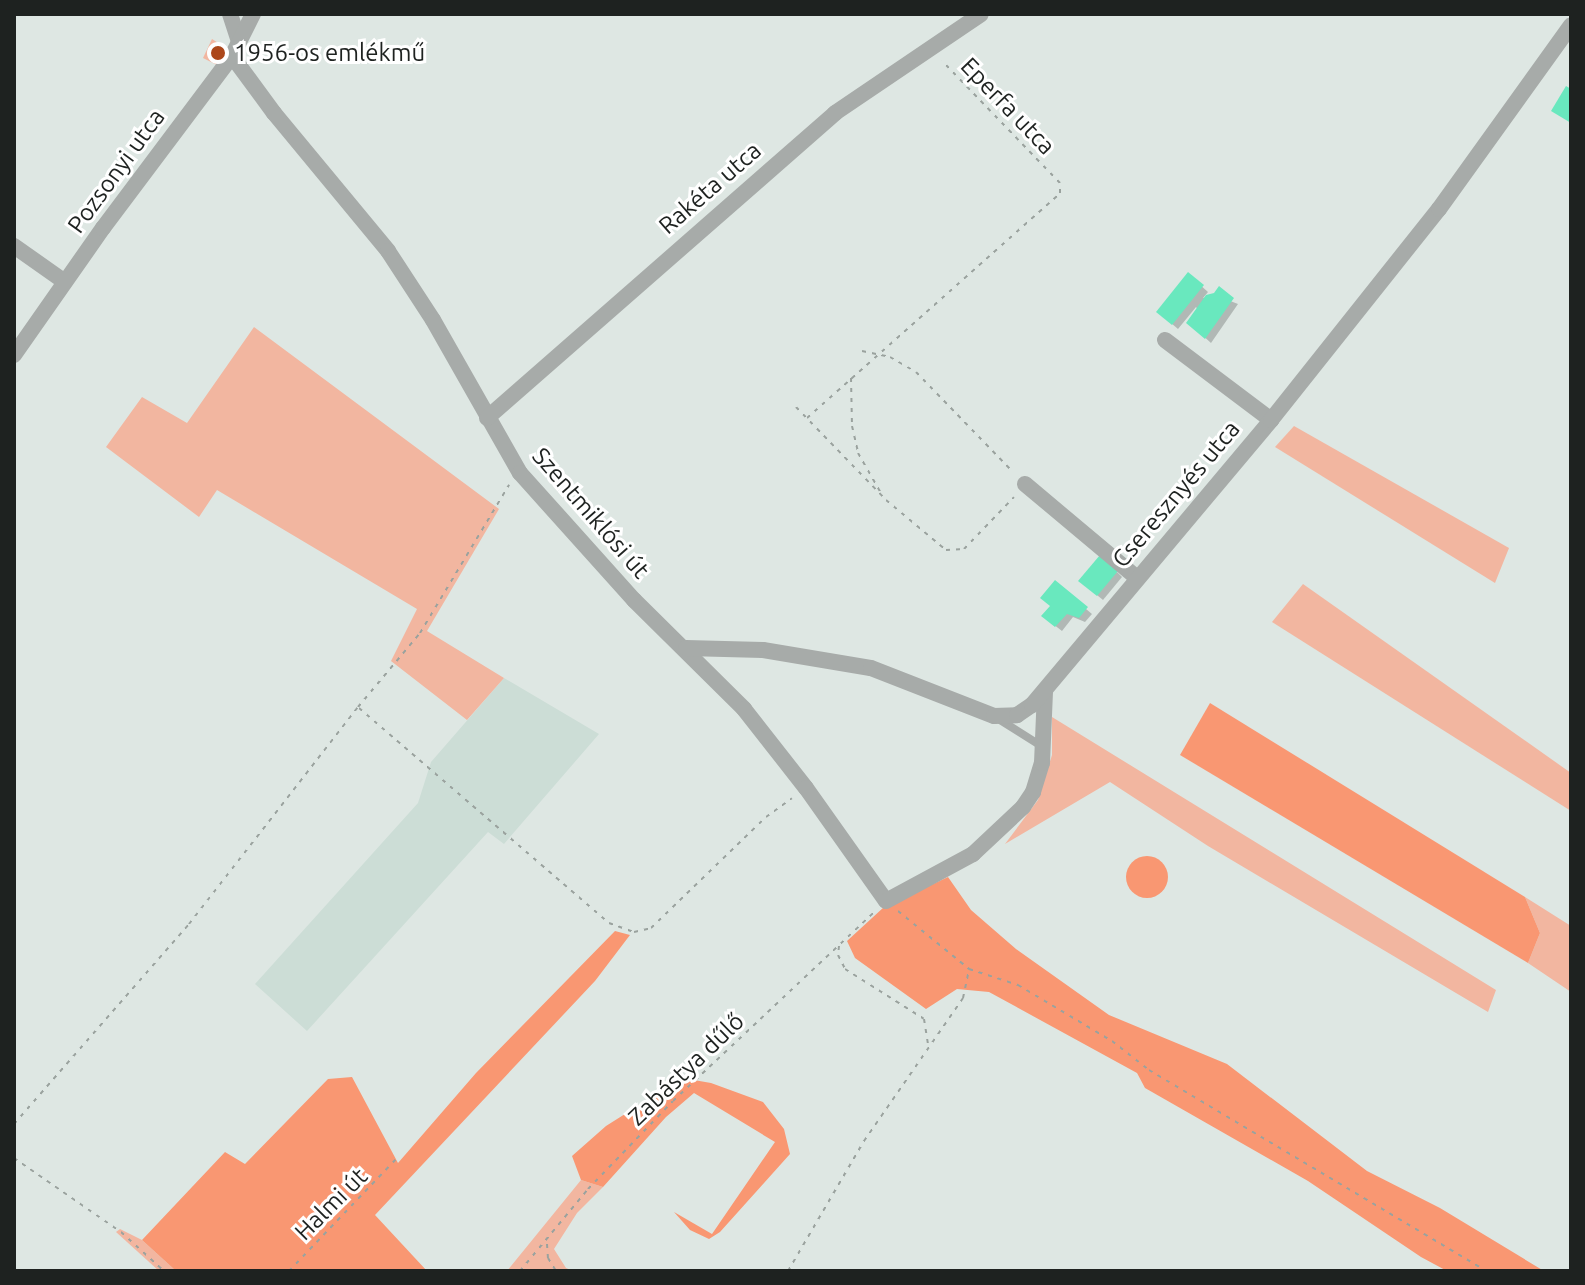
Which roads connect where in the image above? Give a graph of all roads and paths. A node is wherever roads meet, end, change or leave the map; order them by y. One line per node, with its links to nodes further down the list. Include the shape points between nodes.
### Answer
1 (230, 14): 5 (street, Szentmiklósi út)
2 (253, 14): 5 (street, Pozsonyi utca)
3 (981, 14): 6 (street, Rakéta utca)
4 (1571, 25): 17 (street, Cseresznyés utca, via 1439,209)
5 (236, 48): 8 (street, Pozsonyi utca); 15 (street, Szentmiklósi út, via 274,113 388,251)
6 (929, 48): 12 (path, Eperfa utca, via 1061,189); 15 (street, Rakéta utca, via 835,113)
7 (14, 246): 8 (street)
8 (65, 282): 11 (street, Pozsonyi utca)
9 (1165, 340): 17 (street)
10 (862, 351): 12 (path)
11 (14, 355)
12 (875, 356): 13 (path); 19 (path, via 890,357 916,372)
13 (851, 378): 16 (path); 20 (path, via 858,453)
14 (796, 407): 16 (path)
15 (487, 418): 18 (street, Szentmiklósi út)
16 (807, 418): 20 (path)
17 (1271, 420): 21 (street, Cseresznyés utca)
18 (520, 473): 22 (street, Szentmiklósi út, via 634,600); 24 (path, via 420,633)
19 (1025, 484): 20 (path, via 958,551 946,550); 21 (street)
20 (886, 500)
21 (1136, 577): 23 (street, Cseresznyés utca)
22 (686, 648): 25 (street, via 763,650 871,668); 27 (street, Szentmiklósi út, via 744,709)
23 (1045, 690): 25 (street, Cseresznyés utca, via 1017,715); 26 (street)
24 (358, 707): 27 (path, via 609,923 634,932 651,928 766,817); 32 (path, via 189,924)
25 (994, 716): 26 (lane)
26 (1043, 747): 28 (street, via 1033,792 1000,831 962,861)
27 (806, 788): 28 (street, Szentmiklósi út)
28 (886, 901): 29 (path, Zabástya dűlő); 30 (path)
29 (839, 945): 31 (path, via 845,969 924,1019); 35 (path, Zabástya dűlő, via 673,1101 588,1189)
30 (969, 969): 31 (path, via 963,998); 41 (path, via 1018,985 1112,1041 1149,1070)
31 (929, 1048): 40 (path, via 864,1141)
32 (14, 1124)
33 (14, 1158): 36 (path, via 121,1232)
34 (396, 1159): 37 (path, Halmi út)
35 (548, 1240): 38 (path, Zabástya dűlő); 39 (path, via 548,1258)
36 (164, 1271)
37 (289, 1271)
38 (520, 1271)
39 (556, 1271)
40 (788, 1271)
41 (1486, 1271)

